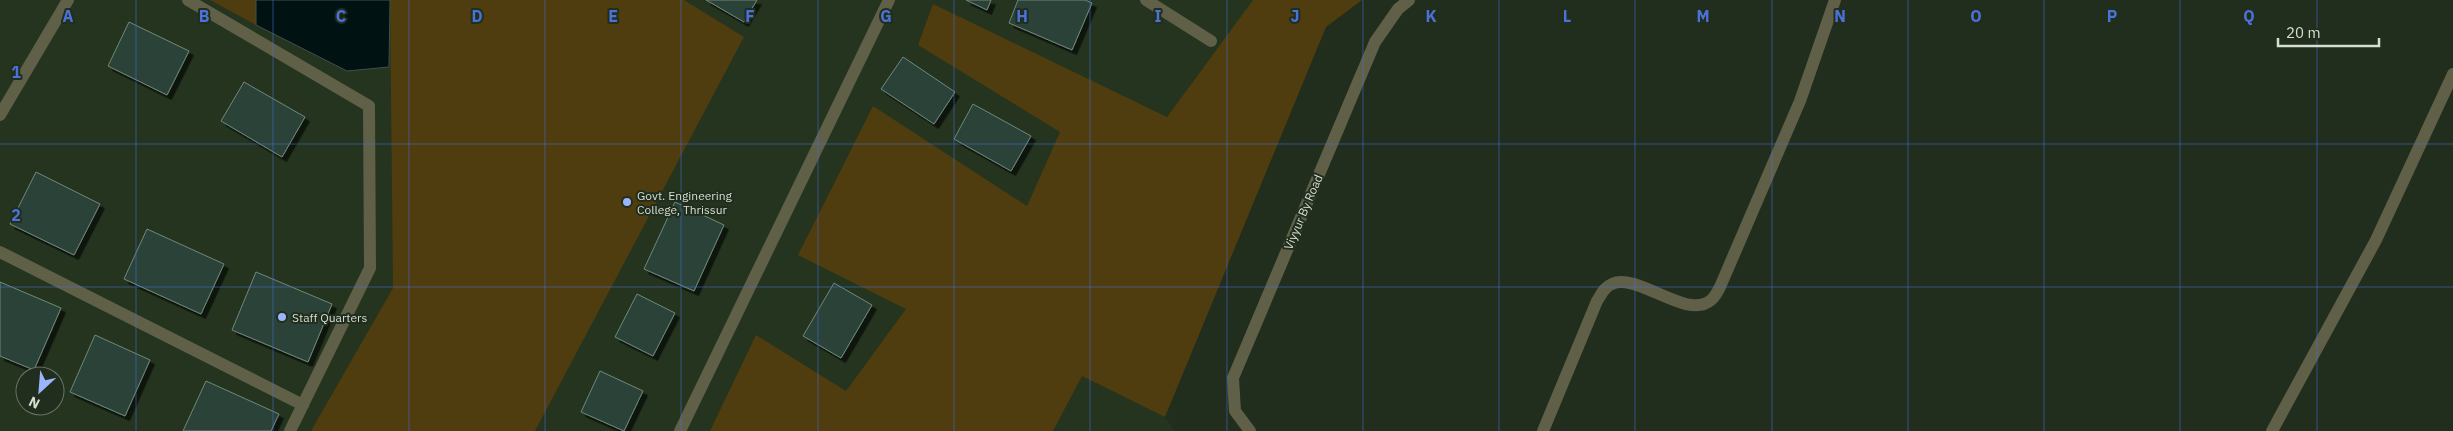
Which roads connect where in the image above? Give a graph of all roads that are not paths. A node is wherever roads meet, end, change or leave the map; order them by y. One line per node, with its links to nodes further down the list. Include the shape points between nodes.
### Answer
1 (68, 0): 9 (street)
2 (188, 0): 11 (street, via 368,106 370,268)
3 (889, 0): 13 (street)
4 (1146, 0): 7 (street)
5 (1409, 0): 14 (street, Viyyur By Road, via 1398,9 1375,42 1233,378 1235,411)
6 (1835, 0): 15 (street, via 1800,101 1712,299 1704,304 1691,305 1625,282 1612,283 1604,289)
7 (1211, 41)
8 (2453, 74): 16 (street, via 2376,240)
9 (0, 116)
10 (0, 252): 11 (street)
11 (303, 405): 12 (street)
12 (290, 431)
13 (680, 431)
14 (1250, 431)
15 (1543, 431)
16 (2272, 431)

